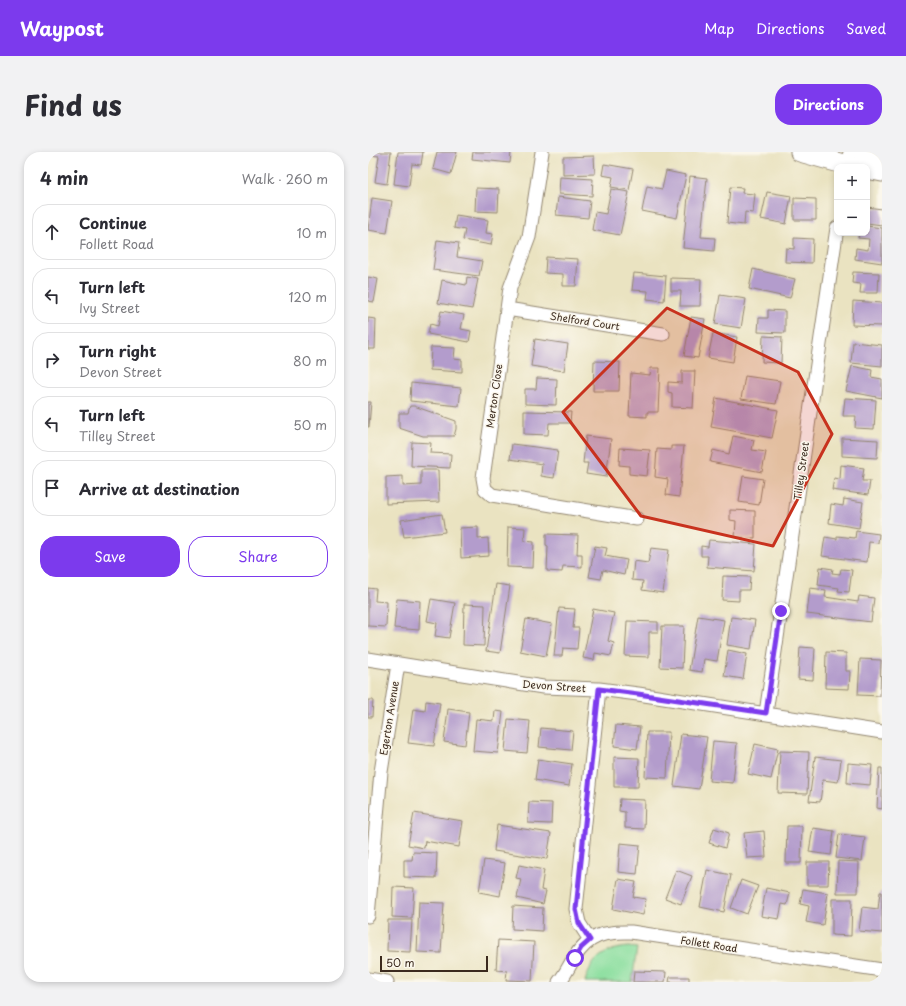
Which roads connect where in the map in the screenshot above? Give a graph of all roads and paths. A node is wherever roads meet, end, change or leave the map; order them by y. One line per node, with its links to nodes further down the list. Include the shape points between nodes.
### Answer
1 (542, 152): 10 (street, Merton Close, via 530,232 510,288)
2 (800, 152): 3 (main road); 6 (main road)
3 (809, 152)
4 (863, 152): 5 (main road)
5 (882, 154)
6 (850, 163)
7 (870, 170): 8 (main road)
8 (882, 172)
9 (836, 236): 16 (street, Tilley Street)
10 (507, 309): 11 (street, Shelford Court); 12 (street, Merton Close, via 483,478 485,489 492,495)
11 (663, 334)
12 (637, 519)
13 (368, 659): 14 (street, Devon Street)
14 (398, 664): 15 (street, Devon Street, via 543,687); 18 (street, Egerton Avenue, via 381,772)
15 (599, 689): 16 (street, Devon Street); 19 (street, via 576,909 579,923)
16 (766, 713): 17 (street, Devon Street)
17 (882, 732)
18 (368, 916)
19 (590, 940): 20 (street, Follett Road, via 609,933 631,932); 23 (street, Follett Road, via 581,948)
20 (882, 970)
21 (368, 979): 22 (street)
22 (387, 982)
23 (559, 982)

